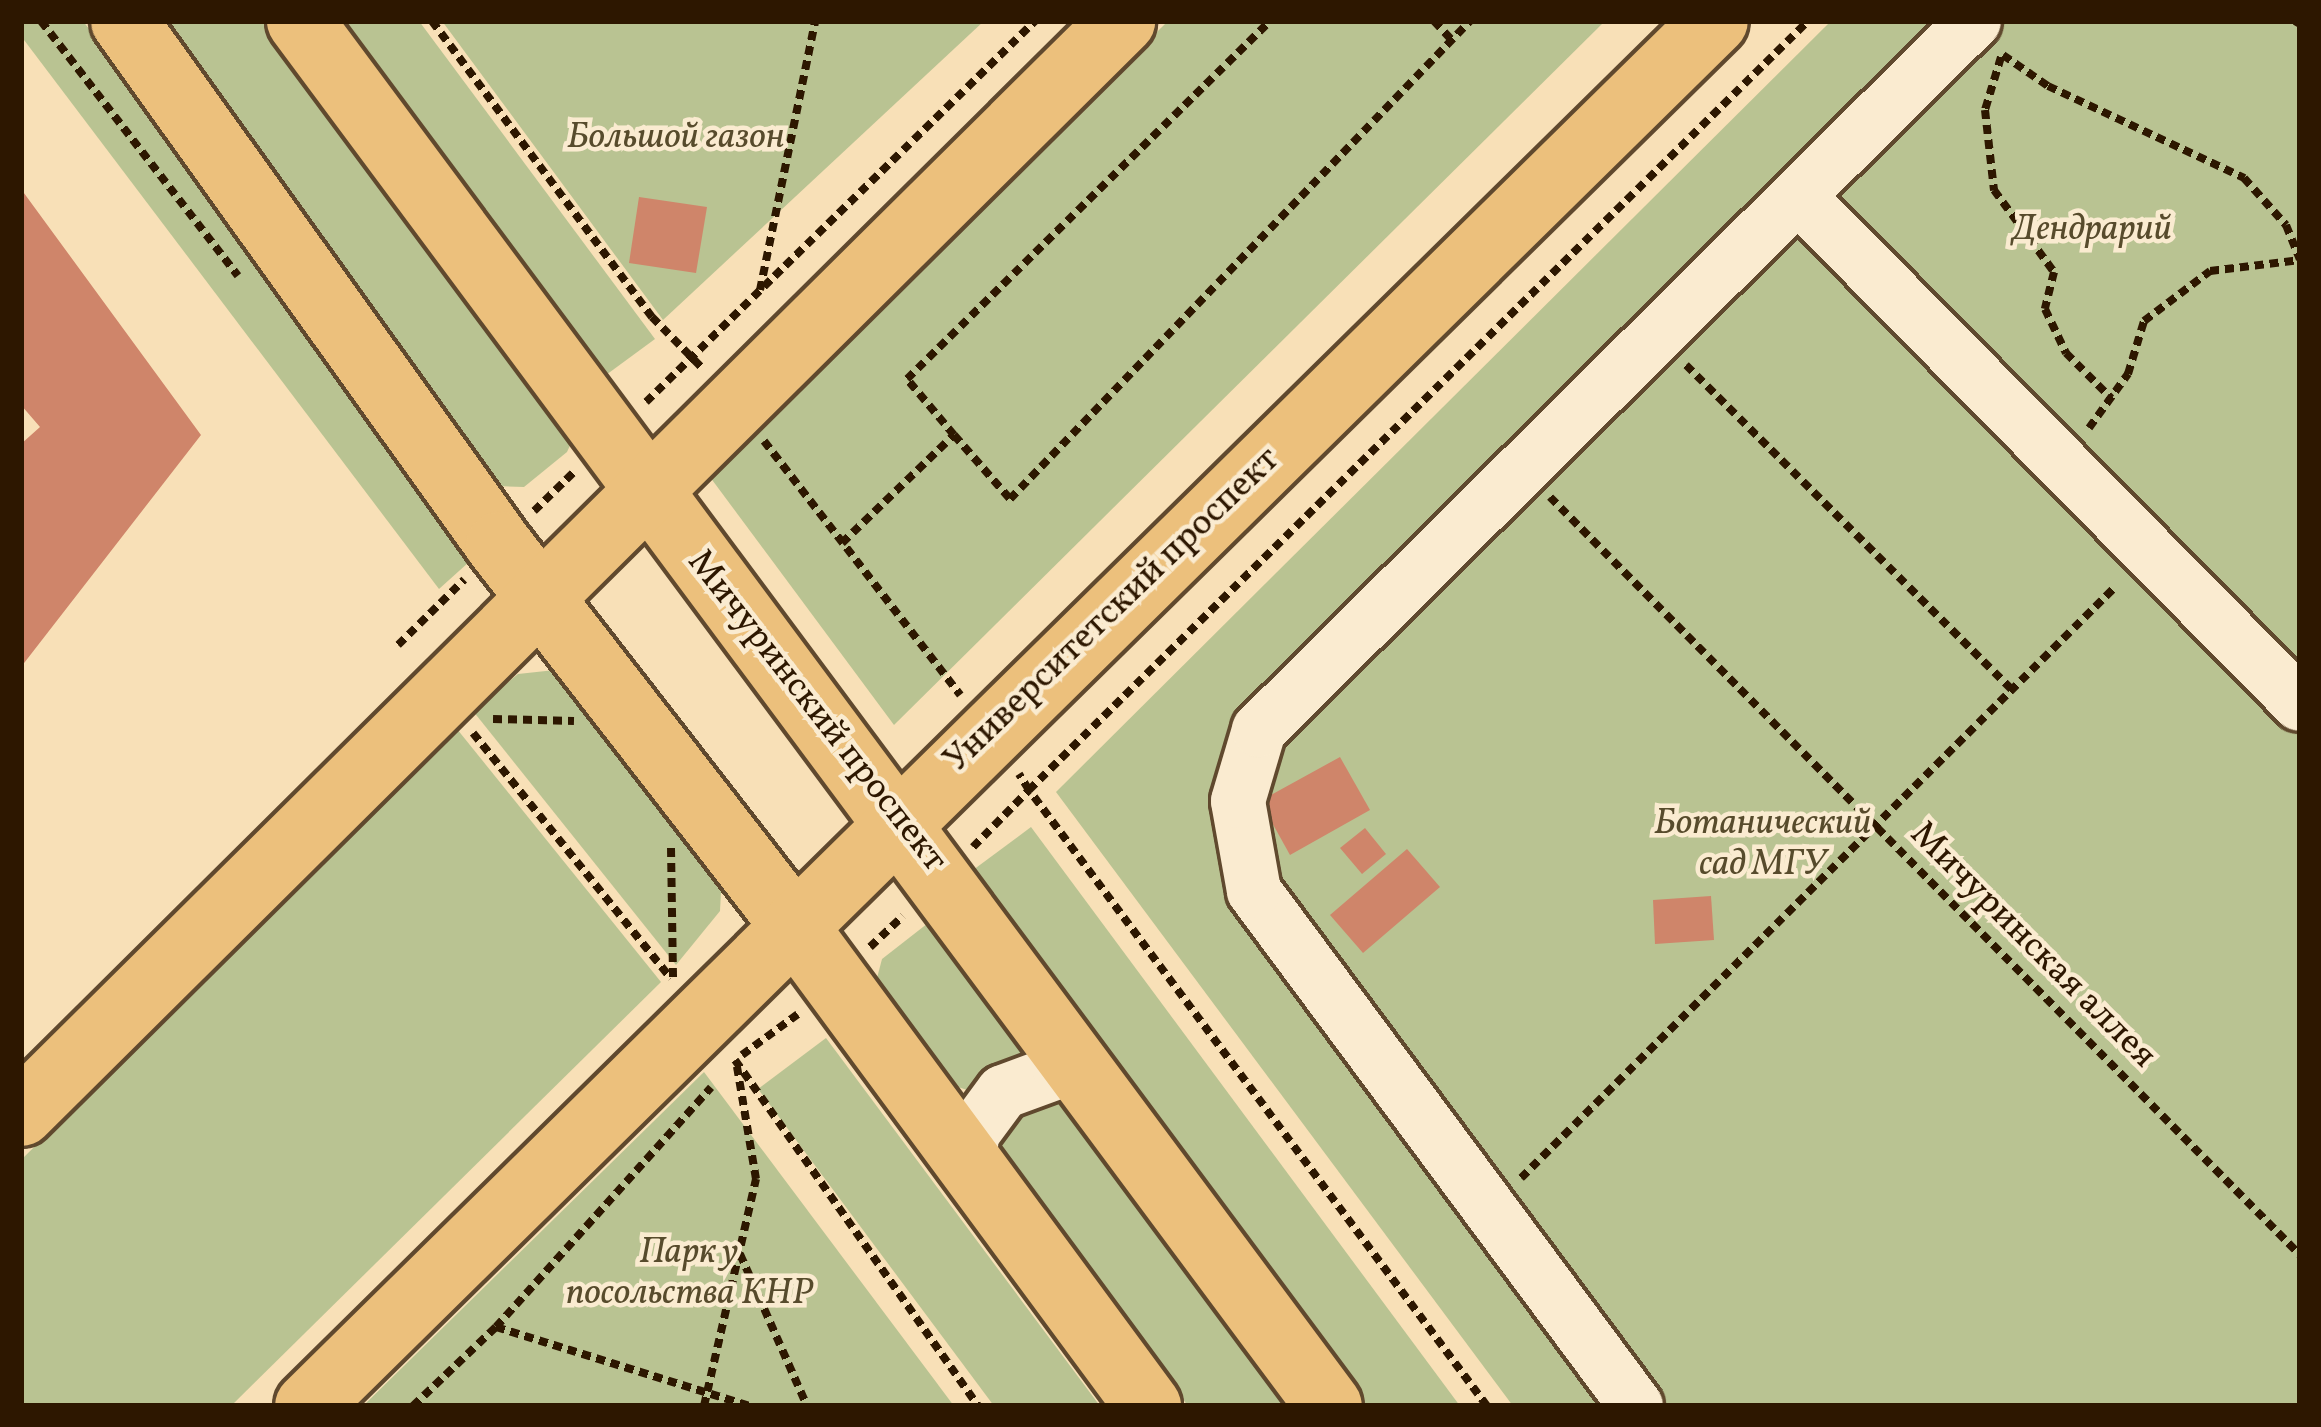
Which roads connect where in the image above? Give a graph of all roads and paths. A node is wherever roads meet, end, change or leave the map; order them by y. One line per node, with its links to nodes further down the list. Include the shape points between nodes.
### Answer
1 (40, 21): 18 (path)
2 (124, 21): 28 (main road)
3 (300, 21): 23 (main road, Мичуринский проспект)
4 (432, 21): 20 (path, via 652,317)
5 (815, 21): 17 (path)
6 (1035, 21): 17 (path)
7 (1122, 21): 26 (main road)
8 (1270, 21): 22 (path, via 907,379)
9 (1435, 21): 14 (path)
10 (1470, 21): 14 (path)
11 (1714, 21): 35 (main road, Университетский проспект)
12 (1808, 21): 56 (path, via 1029,790)
13 (1989, 38): 15 (street); 16 (path, via 2048,86 2244,178 2286,225); 21 (path, via 1985,110 1994,190 2054,272 2044,309 2066,353)
14 (1452, 40): 22 (path, via 1010,499)
15 (1798, 196): 19 (street); 24 (street)
16 (2300, 260): 21 (path, via 2210,271 2144,321)
17 (760, 290): 20 (path)
18 (251, 294)
19 (1657, 337): 25 (street); 32 (path)
20 (692, 357): 23 (path)
21 (2111, 398): 24 (path)
22 (954, 435): 27 (path)
23 (607, 440): 26 (main road, Мичуринский проспект); 28 (path)
24 (2059, 460): 33 (street)
25 (1524, 470): 36 (path, Мичуринская аллея); 43 (street, via 1259,730 1238,801 1254,891)
26 (648, 491): 30 (main road); 35 (main road, Мичуринский проспект)
27 (842, 543)
28 (472, 562): 30 (main road); 31 (path)
29 (2113, 589): 32 (path)
30 (538, 597): 38 (main road); 41 (main road)
31 (398, 645)
32 (2012, 690): 36 (path)
33 (2300, 704)
34 (581, 722): 37 (path, via 461,718 673,981)
35 (897, 821): 38 (main road, Университетский проспект); 40 (main road, Мичуринский проспект)
36 (1875, 825): 43 (path); 45 (path, Мичуринская аллея)
37 (671, 839)
38 (795, 927): 42 (main road); 48 (main road, Университетский проспект)
39 (735, 1060): 44 (path, via 756,1179); 46 (path); 53 (path)
40 (1091, 1079): 42 (street, via 1060,1071 1003,1092 972,1134); 55 (main road, Мичуринский проспект)
41 (21, 1113)
42 (970, 1161): 54 (main road)
43 (1490, 1208): 57 (street)
44 (740, 1254): 47 (path); 52 (path)
45 (2300, 1255)
46 (496, 1327): 47 (path); 49 (path)
47 (709, 1393): 50 (path); 51 (path)
48 (308, 1406)
49 (413, 1406)
50 (704, 1406)
51 (750, 1406)
52 (807, 1406)
53 (978, 1406)
54 (1148, 1406)
55 (1329, 1406)
56 (1487, 1406)
57 (1636, 1406)

